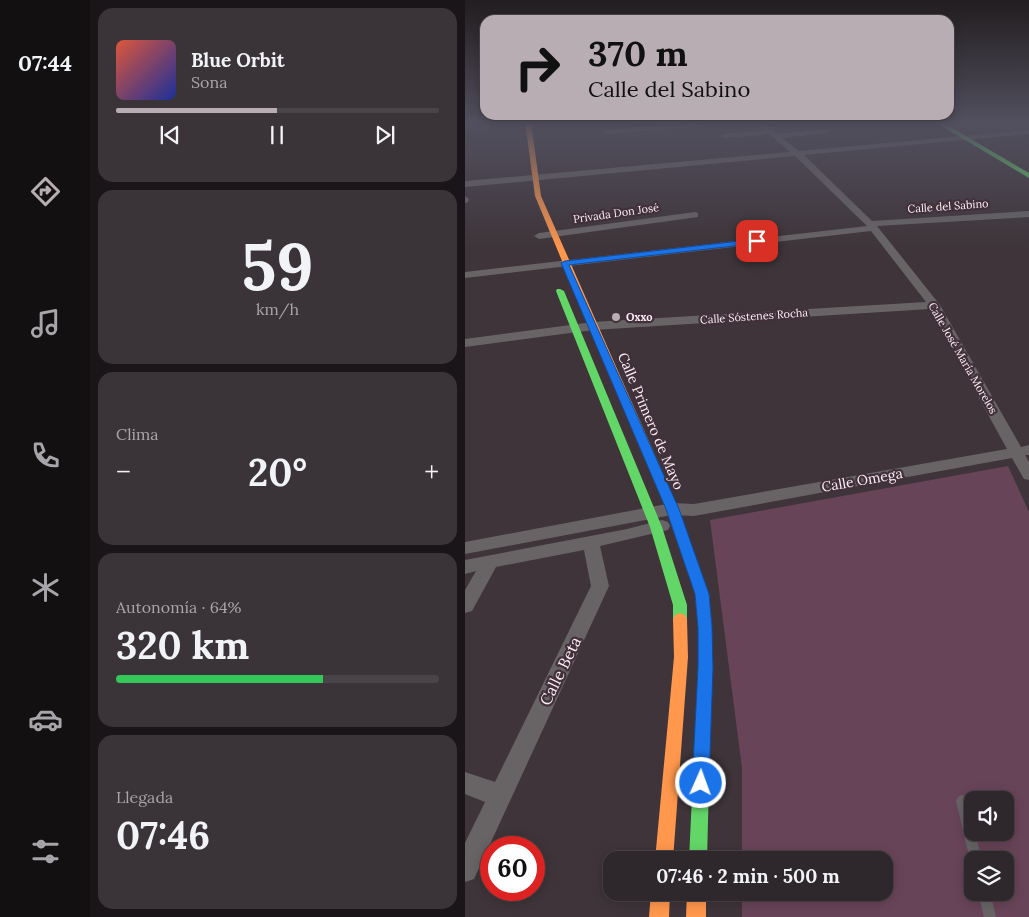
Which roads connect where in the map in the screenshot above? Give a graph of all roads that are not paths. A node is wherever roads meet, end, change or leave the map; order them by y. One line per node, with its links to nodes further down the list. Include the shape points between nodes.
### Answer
1 (526, 165): 5 (main road, Calle Primero de Mayo)
2 (658, 165): 5 (street)
3 (809, 165): 11 (street, Calle José María Morelos)
4 (1010, 165): 6 (main road)
5 (526, 175): 7 (street); 8 (main road, Calle Primero de Mayo); 13 (main road, Calle Primero de Mayo)
6 (1029, 176)
7 (465, 184)
8 (525, 192)
9 (1029, 214): 11 (street, Calle del Sabino)
10 (695, 215): 13 (street, Privada Don José)
11 (871, 226): 14 (street, Calle del Sabino); 17 (street, Calle José María Morelos)
12 (538, 231): 13 (street, Privada Don José); 15 (main road)
13 (553, 234): 14 (main road, Calle Primero de Mayo)
14 (565, 263): 15 (street, Calle del Sabino); 18 (main road, Calle Primero de Mayo)
15 (553, 274): 16 (street, Calle del Sabino); 19 (main road)
16 (465, 275)
17 (934, 305): 18 (street, Calle Sóstenes Rocha); 21 (street, Calle José María Morelos)
18 (593, 326): 19 (street, Calle Sóstenes Rocha); 23 (main road, Calle Primero de Mayo)
19 (575, 328): 20 (street); 24 (main road)
20 (465, 343)
21 (1023, 451): 22 (street, Calle José María Morelos); 23 (street, Calle Omega)
22 (1029, 475)
23 (675, 516): 24 (street, Calle Omega); 34 (main road, Calle Primero de Mayo, via 702,594 705,627)
24 (653, 520): 25 (street, Calle Omega); 26 (street, Calle Omega); 33 (main road, via 680,605 681,657)
25 (591, 542): 27 (street, Calle Omega); 31 (street, Calle Beta, via 601,586)
26 (465, 548)
27 (490, 562): 28 (street, Calle Omega); 29 (street)
28 (465, 567)
29 (465, 606)
30 (465, 783): 31 (street)
31 (501, 796): 36 (street, Calle Beta)
32 (962, 801): 35 (lane)
33 (665, 851)
34 (698, 851)
35 (974, 851)
36 (465, 870)
37 (660, 901): 40 (main road)
38 (696, 901): 41 (main road)
39 (986, 901): 42 (lane)
40 (659, 917)
41 (695, 917)
42 (990, 917)

